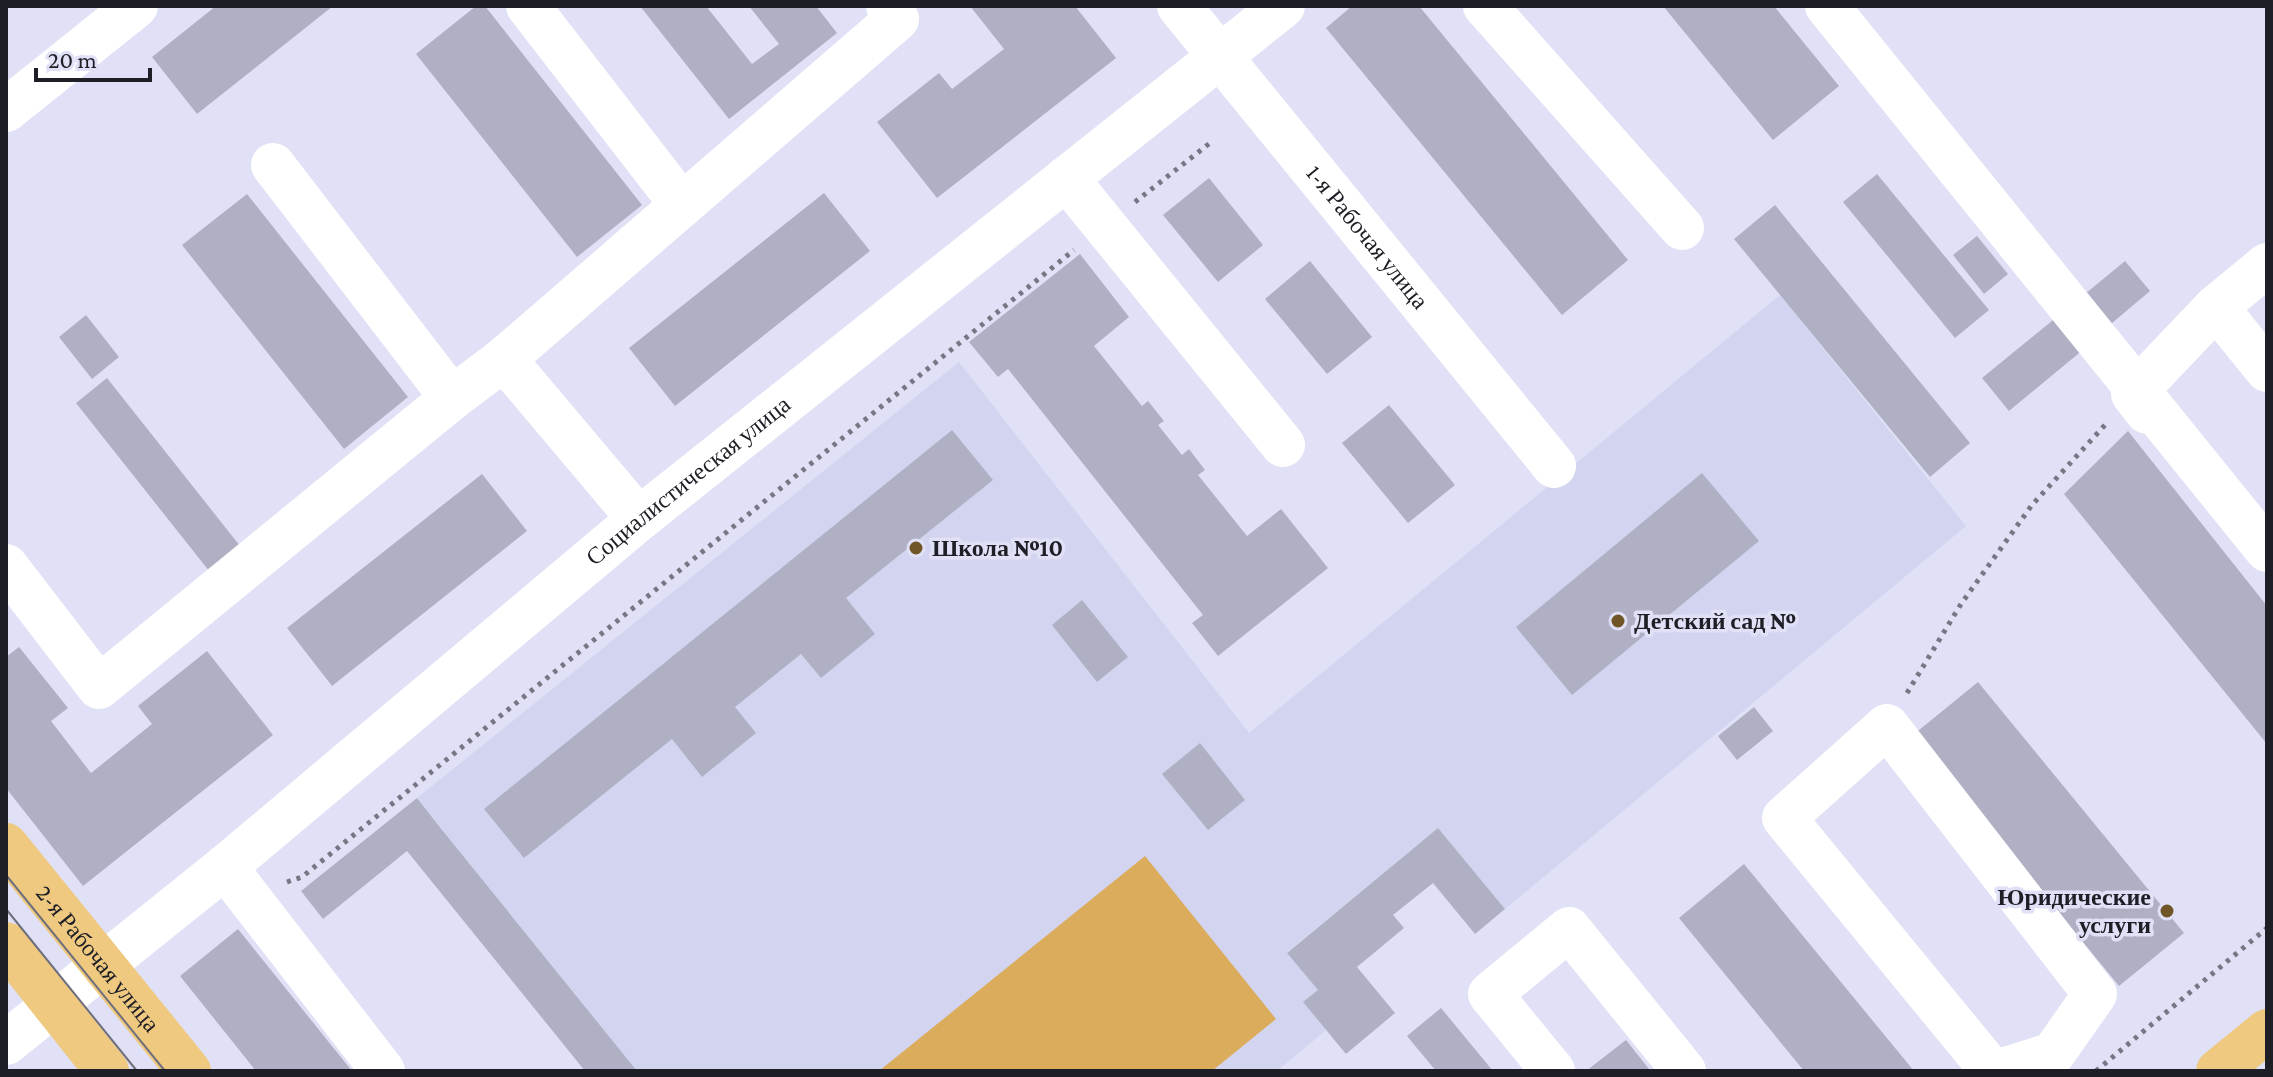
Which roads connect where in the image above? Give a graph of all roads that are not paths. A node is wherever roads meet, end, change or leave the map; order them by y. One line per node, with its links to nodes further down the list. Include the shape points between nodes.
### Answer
1 (136, 6): 9 (street)
2 (528, 6): 12 (street)
3 (888, 6): 12 (street, via 897,19)
4 (1179, 6): 8 (street, 1-я Рабочая улица)
5 (1283, 6): 8 (street, Социалистическая улица)
6 (1485, 6): 13 (street)
7 (1827, 6): 22 (street)
8 (1220, 55): 11 (street, Социалистическая улица); 20 (street, 1-я Рабочая улица)
9 (6, 110)
10 (273, 165): 18 (street)
11 (1066, 178): 19 (street); 21 (street, Социалистическая улица)
12 (682, 205): 16 (street)
13 (1682, 228)
14 (2267, 265): 15 (street)
15 (2216, 307): 17 (street); 23 (street, via 2133,394)
16 (504, 359): 18 (street); 21 (street)
17 (2267, 370)
18 (452, 398): 24 (street, via 99,687)
19 (1283, 445)
20 (1554, 466)
21 (639, 519): 26 (street, Социалистическая улица)
22 (2267, 550)
23 (2267, 558)
24 (10, 580)
25 (6, 845): 28 (main road, 2-я Рабочая улица)
26 (234, 881): 28 (street, Социалистическая улица); 35 (street)
27 (6, 944): 29 (main road)
28 (103, 966): 29 (street, Социалистическая улица); 34 (main road, 2-я Рабочая улица)
29 (55, 1005): 31 (street, Социалистическая улица); 33 (main road)
30 (2267, 1031): 40 (main road)
31 (6, 1043)
32 (2061, 1063): 38 (street, via 2095,994 1887,726 1784,818); 39 (street)
33 (107, 1071)
34 (189, 1071)
35 (383, 1071)
36 (1553, 1071): 37 (street, via 1490,994 1569,929)
37 (1684, 1071)
38 (1992, 1071)
39 (2000, 1071)
40 (2218, 1071)

